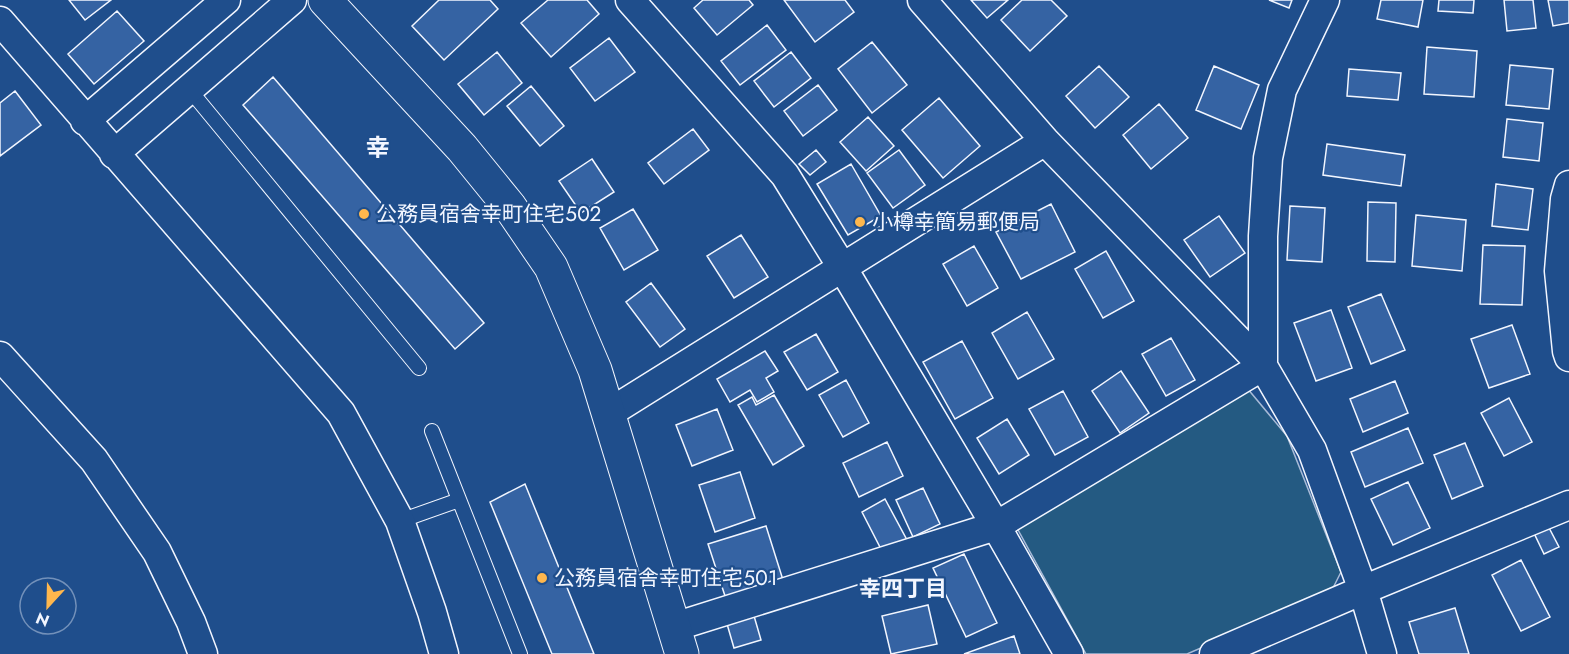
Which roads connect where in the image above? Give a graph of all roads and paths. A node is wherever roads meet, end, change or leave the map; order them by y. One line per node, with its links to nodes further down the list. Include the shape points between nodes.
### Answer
1 (226, 0): 9 (street)
2 (292, 0): 8 (street)
3 (325, 0): 18 (street, via 462,148 516,216 551,267)
4 (630, 0): 13 (street, via 785,175)
5 (922, 0): 10 (street)
6 (1325, 0): 16 (street, via 1282,90 1268,158 1263,236)
7 (0, 21): 9 (street)
8 (189, 89): 11 (street); 17 (lane)
9 (85, 121): 11 (street)
10 (1045, 141): 13 (street); 16 (street)
11 (114, 154): 22 (street, via 341,413)
12 (1569, 184): 15 (street, via 1559,271)
13 (842, 267): 18 (street); 23 (street)
14 (0, 356): 26 (street, via 94,460 157,552)
15 (1569, 357)
16 (1263, 366): 23 (street); 24 (street, via 1312,450)
17 (419, 368)
18 (609, 413): 25 (street)
19 (432, 431): 20 (lane)
20 (459, 500): 22 (lane); 28 (lane)
21 (1569, 505): 24 (street)
22 (400, 521): 27 (street)
23 (996, 526): 25 (street); 29 (street)
24 (1363, 590): 30 (street); 31 (street)
25 (678, 641)
26 (203, 654)
27 (444, 654)
28 (520, 654)
29 (1069, 654)
30 (1214, 654)
31 (1382, 654)

